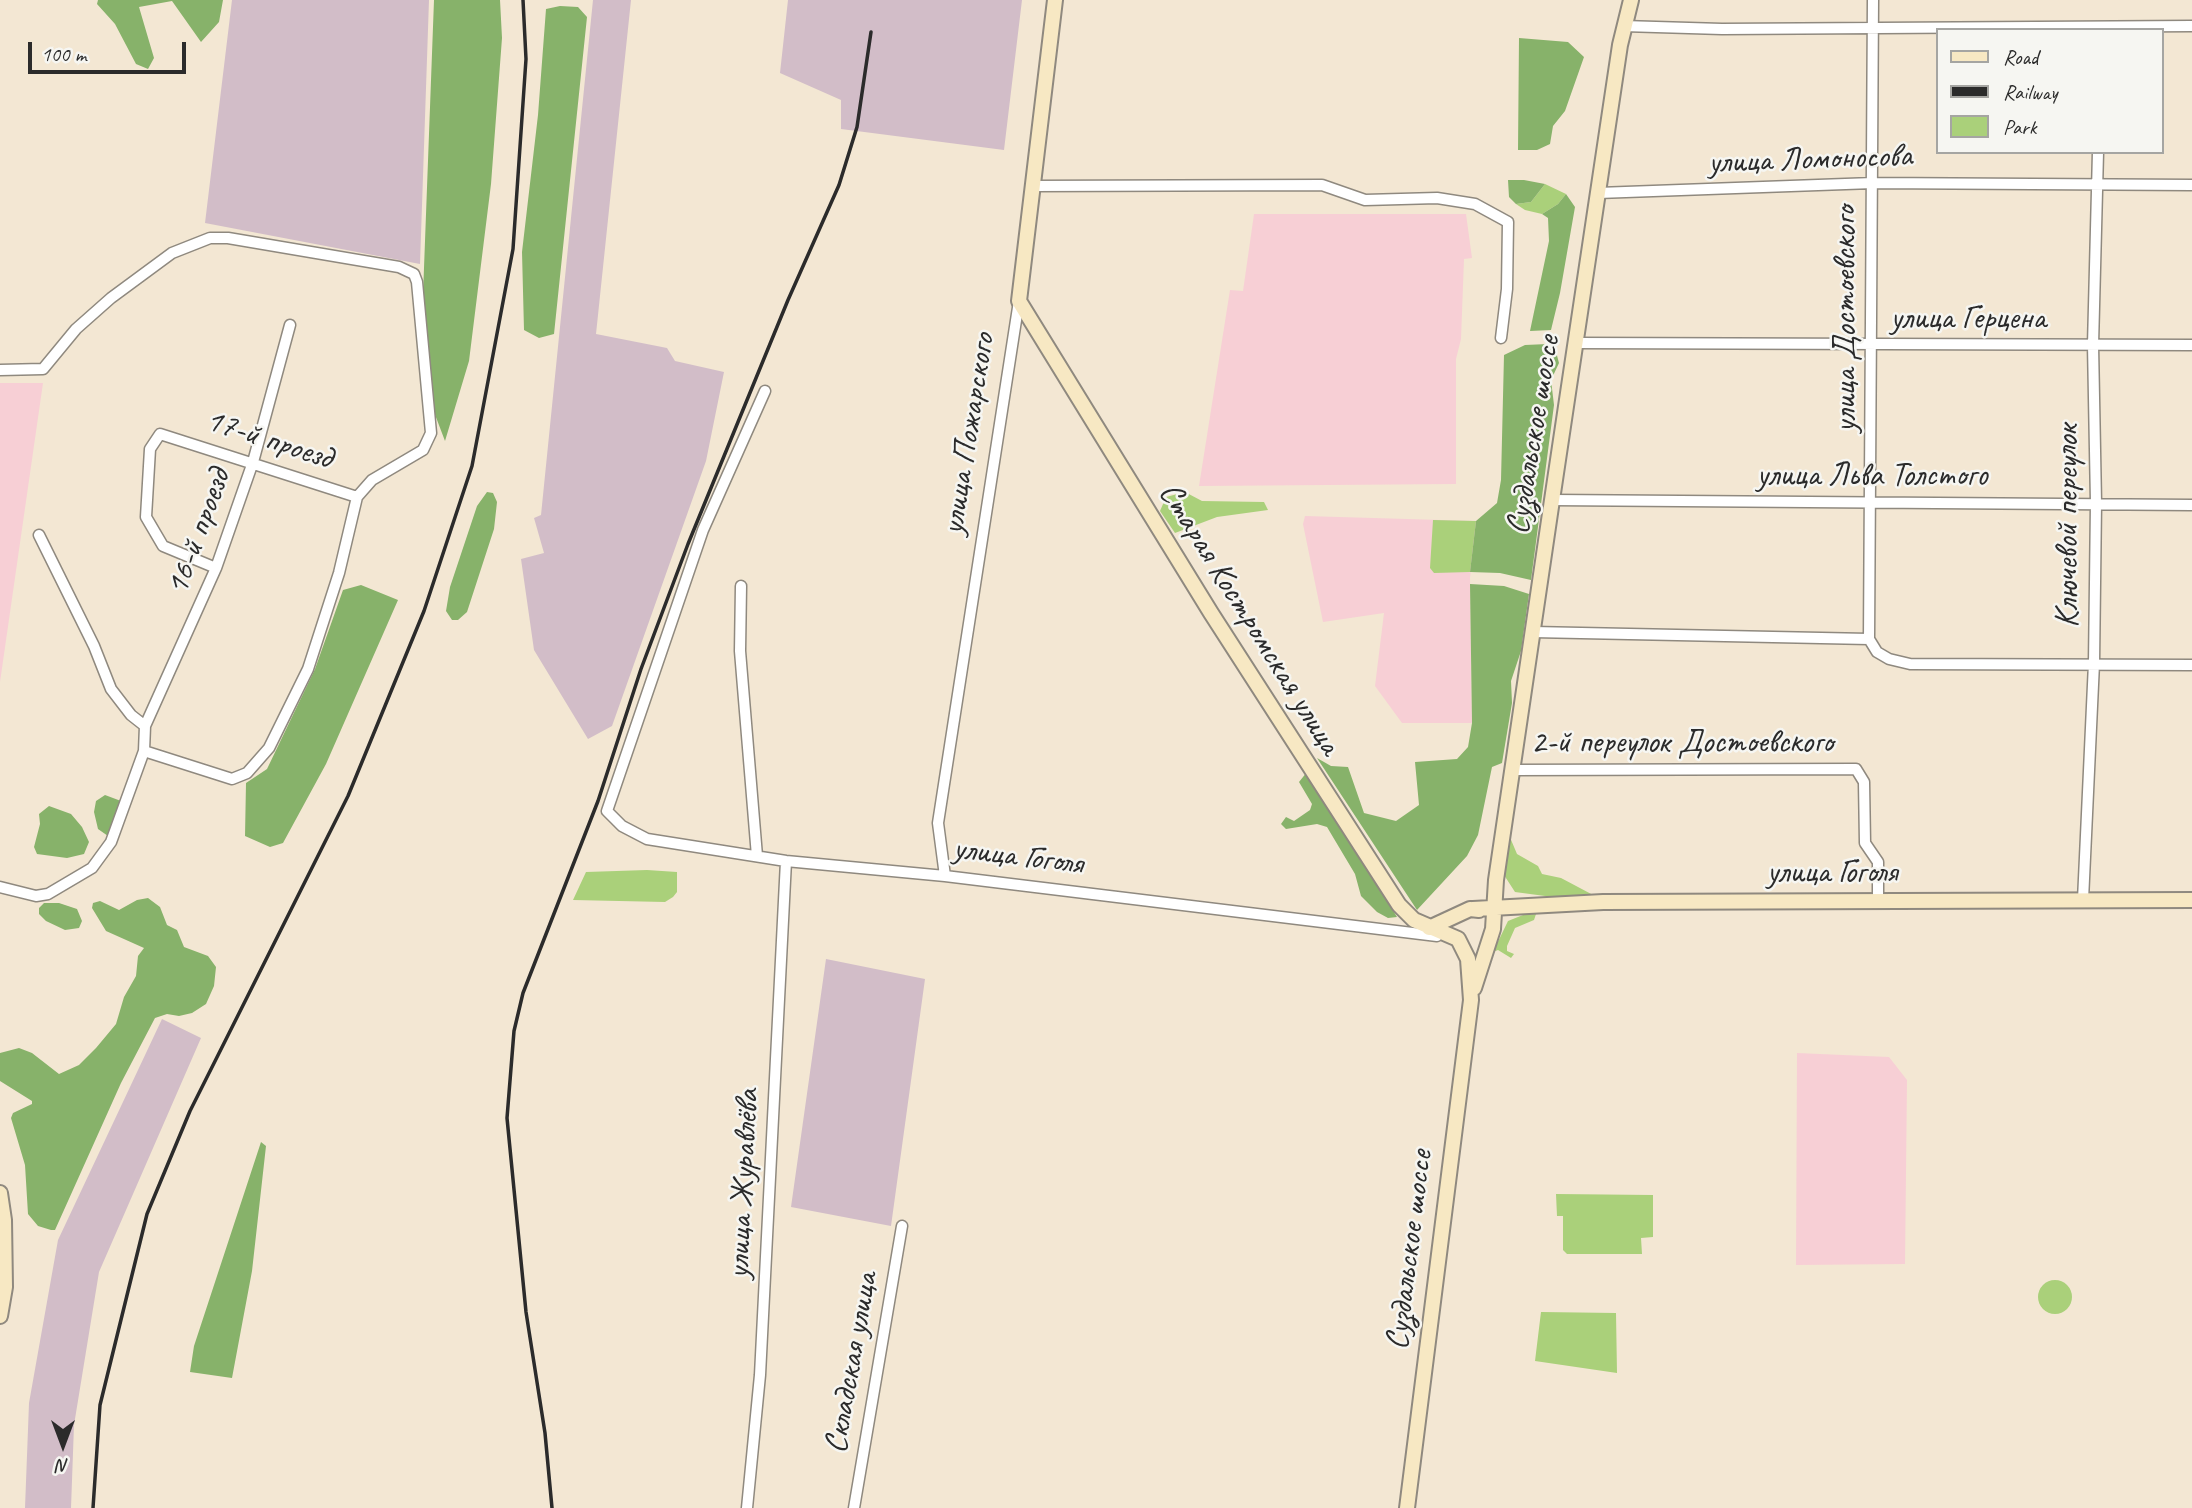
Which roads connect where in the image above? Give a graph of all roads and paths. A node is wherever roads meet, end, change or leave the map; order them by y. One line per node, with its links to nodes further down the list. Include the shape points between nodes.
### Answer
1 (1055, 0): 13 (main road, улица Пожарского)
2 (1631, 0): 4 (main road, Суздальское шоссе)
3 (1873, 0): 7 (street, улица Достоевского)
4 (1623, 26): 7 (street); 14 (main road, Суздальское шоссе)
5 (2192, 26): 6 (street)
6 (2098, 28)
7 (1872, 29): 8 (street); 10 (street, улица Достоевского)
8 (1937, 29)
9 (2098, 154): 11 (street, Ключевой переулок)
10 (1873, 183): 11 (street, улица Ломоносова); 14 (street, улица Ломоносова); 19 (street, улица Достоевского)
11 (2098, 183): 12 (street, улица Ломоносова); 20 (street, Ключевой переулок)
12 (2192, 185)
13 (1033, 186): 15 (main road, улица Пожарского); 17 (street, via 1322,185 1365,200 1437,198 1475,204 1508,222)
14 (1598, 193): 18 (main road, Суздальское шоссе)
15 (1019, 301): 42 (street, улица Пожарского, via 952,714 938,823); 51 (main road, Старая Костромская улица, via 1211,613 1399,905)
16 (290, 325): 24 (street, 16-й проезд)
17 (1501, 338)
18 (1577, 343): 19 (street, улица Герцена); 26 (main road, Суздальское шоссе)
19 (1870, 345): 20 (street, улица Герцена); 27 (street, улица Достоевского)
20 (2093, 345): 21 (street, улица Герцена); 28 (street, Ключевой переулок)
21 (2192, 345)
22 (0, 370): 25 (street, via 43,369 76,329 111,298 172,253 199,241 228,238 399,267 414,274 417,282 431,433 423,450 372,480)
23 (765, 391): 40 (street, улица Гоголя, via 703,530 607,811 622,826 648,839)
24 (253, 463): 25 (street, 17-й проезд); 31 (street, 16-й проезд); 31 (street, 17-й проезд, via 165,433 154,439 150,449 146,517 163,546)
25 (357, 497): 38 (street, via 309,670 260,761 232,779)
26 (1552, 500): 27 (street, улица Льва Толстого); 33 (main road, Суздальское шоссе)
27 (1872, 503): 28 (street, улица Льва Толстого); 34 (street, улица Достоевского)
28 (2096, 503): 29 (street, улица Льва Толстого); 35 (street, Ключевой переулок)
29 (2192, 505)
30 (39, 535): 37 (street, via 109,685)
31 (216, 568): 37 (street, 16-й проезд)
32 (740, 586): 40 (street, via 740,651)
33 (1533, 632): 34 (street); 39 (main road, Суздальское шоссе)
34 (1869, 639): 35 (street, via 1877,652 1910,664)
35 (2094, 663): 36 (street); 45 (street, Ключевой переулок)
36 (2192, 665)
37 (145, 726): 38 (street, 16-й проезд)
38 (144, 751): 44 (street, 16-й проезд, via 111,842 92,867 42,896)
39 (1513, 770): 43 (main road, Суздальское шоссе); 47 (street, 2-й переулок Достоевского, via 1850,768 1860,772 1864,782 1865,842 1878,862)
40 (757, 856): 41 (street, улица Гоголя)
41 (786, 861): 42 (street, улица Гоголя); 59 (street, улица Журавлёва, via 761,1362)
42 (945, 876): 53 (street, улица Гоголя)
43 (1496, 881): 48 (main road, via 1506,898); 49 (main road, Суздальское шоссе); 50 (main road, Суздальское шоссе)
44 (0, 887)
45 (2083, 900): 46 (main road, улица Гоголя); 47 (main road, улица Гоголя)
46 (2192, 900)
47 (1878, 901): 48 (main road, улица Гоголя)
48 (1527, 904): 49 (main road, улица Гоголя); 52 (main road, via 1506,912)
49 (1494, 907): 50 (main road, улица Гоголя); 52 (main road, Суздальское шоссе)
50 (1466, 912): 51 (main road, улица Гоголя); 52 (main road, via 1488,915); 54 (main road, via 1455,927)
51 (1429, 928): 53 (street, улица Гоголя); 54 (main road, Старая Костромская улица)
52 (1492, 929): 54 (main road, via 1477,946); 55 (main road, Суздальское шоссе)
53 (1412, 933): 54 (street, улица Гоголя)
54 (1458, 940): 55 (main road, Суздальское шоссе, via 1470,968)
55 (1471, 1000): 61 (main road, Суздальское шоссе)
56 (0, 1193): 58 (main road, via 5,1287)
57 (902, 1226): 60 (street, Складская улица)
58 (0, 1316)
59 (747, 1508)
60 (854, 1508)
61 (1407, 1508)

